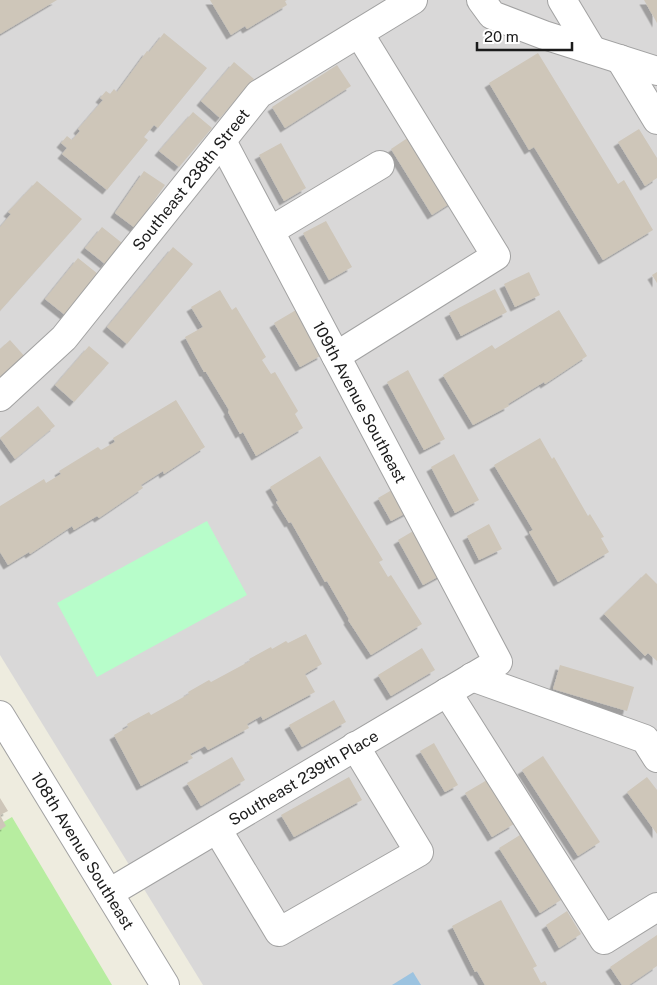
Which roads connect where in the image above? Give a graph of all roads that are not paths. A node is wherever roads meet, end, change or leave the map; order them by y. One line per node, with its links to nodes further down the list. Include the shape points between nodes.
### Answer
1 (413, 0): 4 (street, Southeast 238th Street)
2 (481, 0): 5 (street, via 492,15)
3 (562, 0): 5 (street)
4 (359, 33): 9 (street, Southeast 238th Street, via 259,94); 12 (street, via 496,256)
5 (592, 50): 6 (street)
6 (620, 59): 7 (street); 8 (street)
7 (657, 71)
8 (657, 120)
9 (222, 141): 11 (street, 109th Avenue Southeast); 13 (street, Southeast 238th Street, via 64,338)
10 (380, 165): 11 (street)
11 (270, 231): 12 (street, 109th Avenue Southeast)
12 (336, 356): 14 (street, 109th Avenue Southeast)
13 (0, 397)
14 (498, 662): 15 (street, Southeast 239th Place)
15 (472, 678): 16 (street, Southeast 239th Place); 19 (street, via 645,738)
16 (447, 692): 18 (street, Southeast 239th Place); 22 (street, via 604,940)
17 (0, 715): 21 (street, 108th Avenue Southeast)
18 (355, 746): 20 (street, Southeast 239th Place); 20 (street, via 419,852 279,932)
19 (657, 758)
20 (217, 829): 21 (street, Southeast 239th Place)
21 (109, 892): 23 (street, 108th Avenue Southeast)
22 (657, 907)
23 (165, 985)

